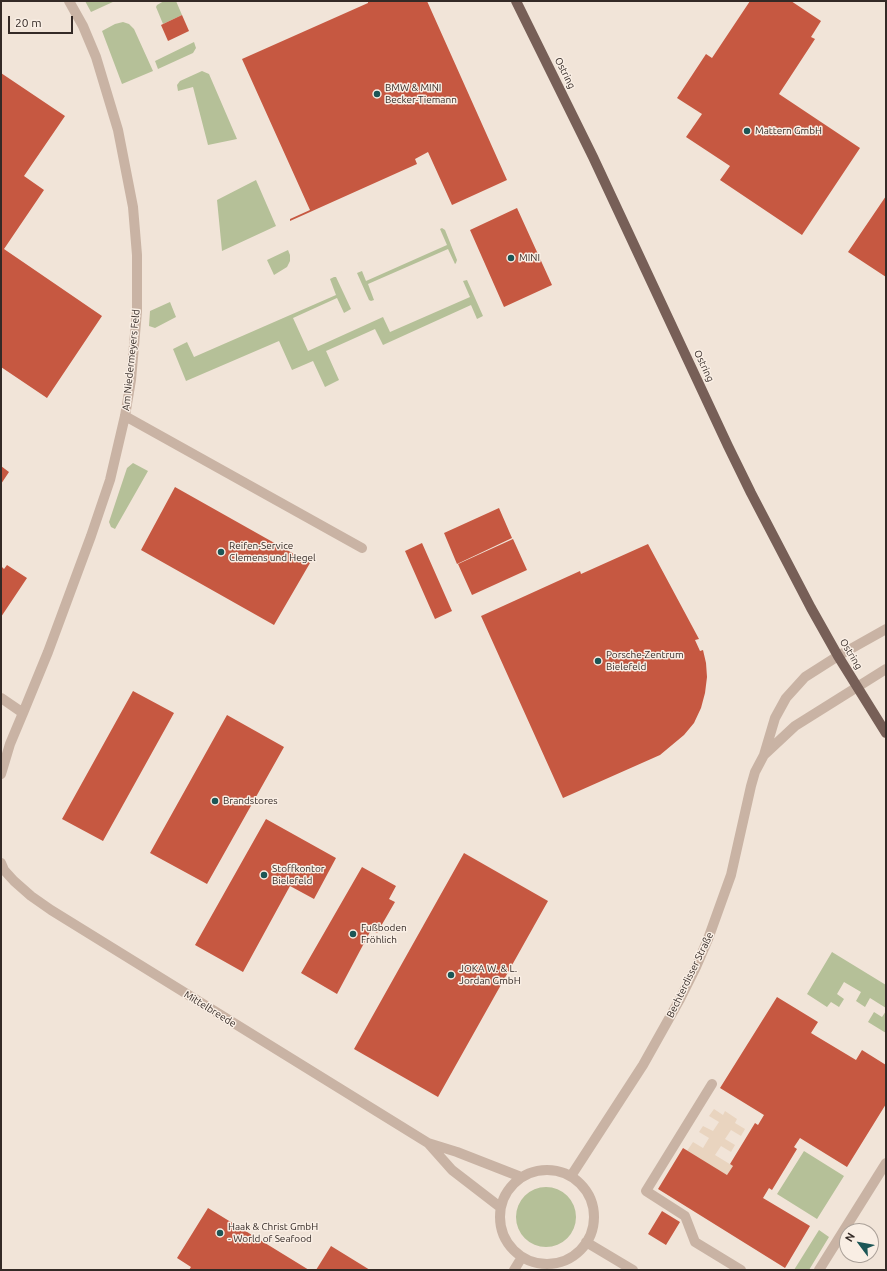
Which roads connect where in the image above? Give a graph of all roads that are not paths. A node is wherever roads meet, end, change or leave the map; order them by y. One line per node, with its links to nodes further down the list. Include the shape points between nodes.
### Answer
1 (69, 1): 3 (street, Am Niedermeyers Feld, via 96,57 118,130 133,208 138,255 137,311)
2 (516, 1): 6 (main road, Ostring, via 593,157 728,446)
3 (125, 416): 4 (street); 10 (street, Am Niedermeyers Feld, via 110,480 96,523)
4 (362, 548)
5 (886, 629): 6 (street, Bechterdisser Straße)
6 (838, 656): 8 (main road, Ostring); 12 (street, Bechterdisser Straße, via 805,677 786,698 774,718)
7 (886, 669): 8 (street, Bechterdisser Straße)
8 (856, 687): 11 (main road, Ostring); 12 (street, Bechterdisser Straße, via 794,726)
9 (1, 698): 10 (street)
10 (23, 713): 13 (street)
11 (886, 733)
12 (764, 755): 18 (street, Bechterdisser Straße, via 750,786 731,875 696,967 643,1065)
13 (1, 774)
14 (1, 863): 16 (street, Mittelbreede, via 14,882 52,910)
15 (712, 1084): 25 (street, via 646,1191 685,1216 695,1242)
16 (428, 1143): 19 (street); 20 (street, via 452,1170)
17 (886, 1163): 26 (street)
18 (571, 1176): 19 (street, via 555,1170 538,1170); 21 (street, via 585,1189 593,1206 593,1225)
19 (521, 1177): 20 (street, via 508,1190)
20 (500, 1207): 22 (street, via 501,1227 508,1244)
21 (586, 1242): 22 (street, via 574,1255 557,1263 540,1263); 24 (street)
22 (522, 1257): 23 (street)
23 (514, 1270)
24 (633, 1270)
25 (741, 1270)
26 (819, 1270)

